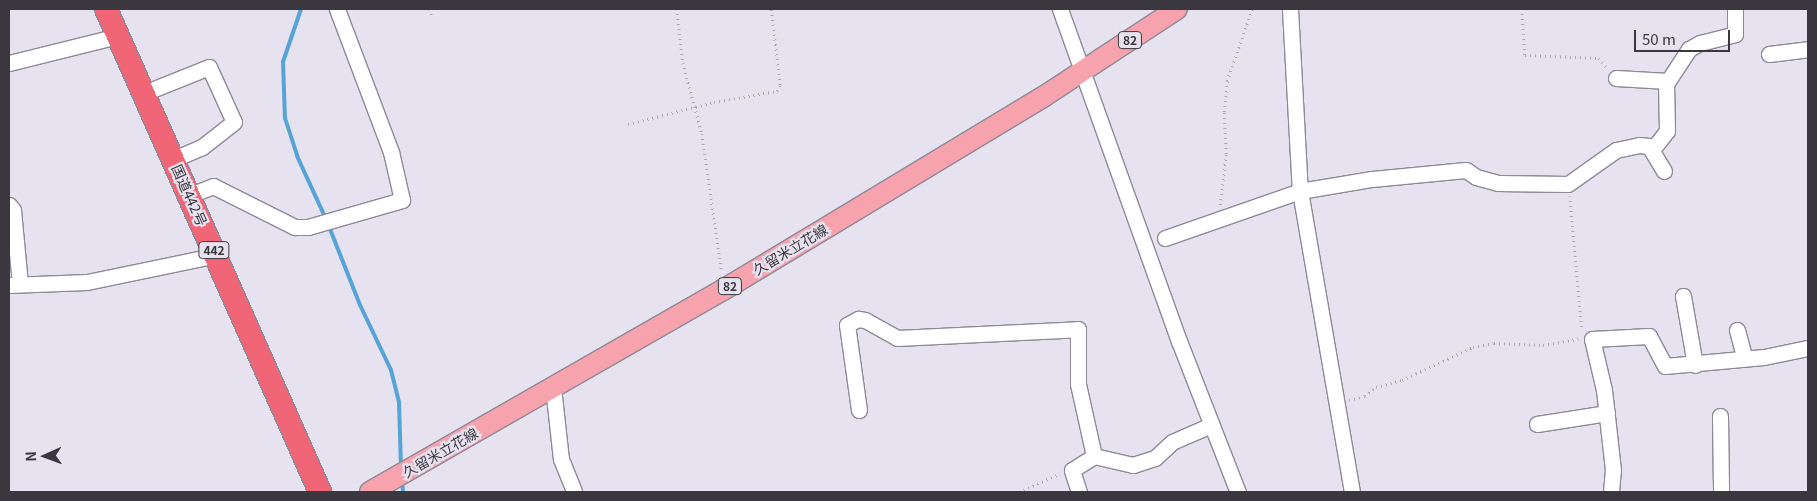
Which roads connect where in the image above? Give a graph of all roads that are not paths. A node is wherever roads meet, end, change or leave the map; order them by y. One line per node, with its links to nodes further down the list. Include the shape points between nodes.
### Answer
1 (106, 9): 7 (highway, 国道442号 / 442)
2 (337, 9): 19 (street, via 391,152 402,200 296,228 213,186)
3 (1060, 9): 11 (street)
4 (1177, 9): 11 (main road, 久留米立花線 / 82)
5 (1290, 9): 18 (street)
6 (1735, 9): 13 (street, via 1735,34 1700,43 1689,50)
7 (118, 36): 10 (street); 14 (highway, 国道442号 / 442)
8 (1808, 49): 9 (street)
9 (1769, 54)
10 (9, 62)
11 (1084, 70): 29 (main road, 久留米立花線 / 82, via 723,290); 34 (street, via 1144,246)
12 (1616, 78): 13 (street)
13 (1668, 81): 15 (street, via 1667,131)
14 (144, 93): 16 (highway, 国道442号 / 442); 16 (street, via 209,67 234,122 202,147)
15 (1652, 150): 17 (street); 18 (street, via 1639,145 1616,150 1568,184 1498,183 1476,177 1466,170)
16 (174, 159): 19 (highway, 国道442号 / 442)
17 (1664, 171)
18 (1300, 191): 21 (street); 41 (street)
19 (190, 195): 22 (highway, 国道442号 / 442)
20 (9, 205): 23 (street, via 13,210)
21 (1165, 238)
22 (217, 255): 23 (street, via 87,282); 36 (highway, 国道442号 / 442)
23 (14, 285)
24 (1683, 296): 28 (street)
25 (1737, 330): 27 (street)
26 (1808, 348): 27 (street, via 1764,357)
27 (1744, 357): 28 (street)
28 (1695, 365): 31 (street, via 1665,366 1649,336 1589,337 1598,352)
29 (553, 387): 37 (main road, 久留米立花線 / 82); 38 (street, via 561,459)
30 (859, 410): 35 (street, via 841,321 865,320 897,338 1078,329 1078,384)
31 (1606, 413): 33 (street); 42 (street, via 1613,470)
32 (1720, 416): 43 (street)
33 (1537, 424)
34 (1211, 425): 35 (street, via 1172,442 1155,458 1133,465); 40 (street)
35 (1094, 456): 39 (street, via 1072,470)
36 (320, 492)
37 (370, 492)
38 (574, 492)
39 (1079, 492)
40 (1238, 492)
41 (1352, 492)
42 (1612, 492)
43 (1721, 492)

